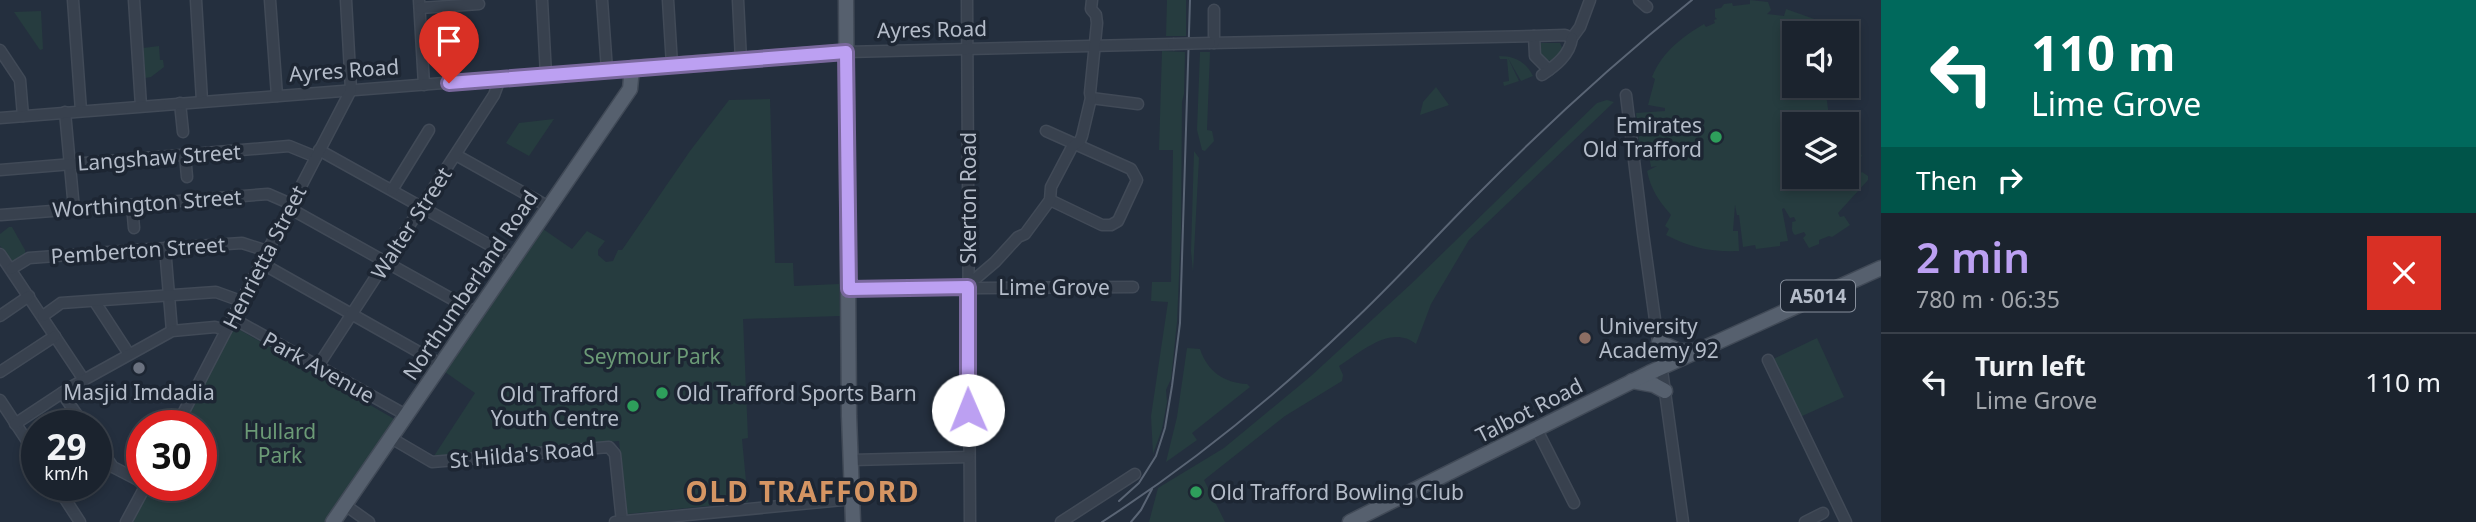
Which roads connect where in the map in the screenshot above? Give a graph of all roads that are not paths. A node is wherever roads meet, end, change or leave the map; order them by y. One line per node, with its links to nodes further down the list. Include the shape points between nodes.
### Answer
1 (73, 0): 39 (street)
2 (134, 0): 38 (street)
3 (196, 0): 35 (street)
4 (270, 0): 33 (street)
5 (346, 0): 31 (street)
6 (542, 0): 28 (street)
7 (602, 0): 27 (street)
8 (668, 0): 25 (street)
9 (738, 0): 24 (street)
10 (846, 0): 23 (main road)
11 (967, 0): 21 (street, Skerton Road)
12 (1092, 0): 20 (street)
13 (1590, 0): 18 (street)
14 (419, 4): 15 (street); 30 (street)
15 (480, 4)
16 (1214, 10): 19 (street)
17 (1535, 36): 18 (street, Ayres Road); 18 (street, via 1535,56 1546,73 1563,58); 19 (street, Ayres Road)
18 (1572, 38)
19 (1212, 43): 20 (street, Ayres Road, bridge)
20 (1095, 46): 21 (street, Ayres Road); 34 (street)
21 (968, 49): 23 (street, Ayres Road); 70 (street, Skerton Road)
22 (0, 50): 41 (street, via 20,80)
23 (846, 52): 24 (main road, Ayres Road); 72 (main road)
24 (741, 60): 25 (main road, Ayres Road)
25 (672, 65): 26 (main road, Ayres Road)
26 (632, 68): 27 (street, Ayres Road); 58 (main road, Northumberland Road, via 631,88)
27 (607, 70): 28 (street, Ayres Road)
28 (547, 75): 29 (street, Ayres Road)
29 (500, 79): 30 (street, Ayres Road); 49 (street, Walter Street)
30 (424, 85): 31 (street, Ayres Road)
31 (351, 90): 33 (street, Ayres Road); 47 (street, Henrietta Street)
32 (1626, 95): 85 (street)
33 (277, 96): 35 (street, Ayres Road)
34 (1091, 98): 37 (street); 46 (street)
35 (202, 101): 36 (street, Ayres Road)
36 (180, 103): 38 (street, Ayres Road); 44 (street)
37 (1138, 104)
38 (141, 106): 39 (street, Ayres Road)
39 (81, 111): 40 (street, Ayres Road)
40 (65, 113): 41 (street, Ayres Road); 50 (street)
41 (23, 116): 42 (street, Ayres Road)
42 (0, 118)
43 (1046, 131): 46 (street)
44 (183, 132)
45 (423, 135): 53 (street)
46 (1076, 144): 54 (street, via 1050,190); 54 (street, via 1131,169 1135,187 1118,221 1108,226)
47 (317, 154): 48 (street, Langshaw Street, via 289,146); 53 (street, Langshaw Street); 56 (street, Henrietta Street)
48 (185, 155): 50 (street, Langshaw Street); 52 (street)
49 (456, 155): 57 (street, Walter Street); 58 (street)
50 (70, 163): 51 (street, Langshaw Street); 59 (street)
51 (0, 170)
52 (187, 177)
53 (392, 190): 57 (street, Langshaw Street)
54 (1051, 200): 70 (street, via 1025,234)
55 (132, 205): 56 (street, Worthington Street, via 268,194); 59 (street, Worthington Street); 61 (street)
56 (290, 206): 63 (street, Henrietta Street); 66 (street, Worthington Street)
57 (421, 206): 65 (street, Langshaw Street); 66 (street, Walter Street)
58 (549, 207): 65 (main road, Northumberland Road)
59 (74, 209): 60 (street, Worthington Street)
60 (1, 215)
61 (134, 228)
62 (165, 248): 63 (street, Pemberton Street, via 242,243); 69 (street, Pemberton Street, via 29,258); 73 (street)
63 (267, 251): 67 (street, Henrietta Street)
64 (1, 258): 69 (street)
65 (513, 258): 77 (main road, Northumberland Road)
66 (386, 262): 77 (street, Worthington Street); 78 (street, Walter Street)
67 (261, 263): 75 (street, Henrietta Street); 78 (street)
68 (1881, 268): 86 (main road, Talbot Road / A5014)
69 (11, 269): 74 (street)
70 (968, 286): 71 (street, Lime Grove); 72 (street, Lime Grove); 104 (street, Skerton Road)
71 (1133, 287)
72 (849, 289): 105 (main road)
73 (169, 295): 75 (street, via 216,292); 76 (street); 83 (street)
74 (32, 301): 79 (street); 81 (street)
75 (241, 301): 80 (street, Henrietta Street)
76 (94, 302): 81 (street, via 61,303); 87 (street)
77 (477, 313): 89 (main road, Northumberland Road)
78 (351, 314): 89 (street); 90 (street, Walter Street)
79 (0, 316)
80 (232, 318): 82 (street, Henrietta Street); 90 (street, Park Avenue)
81 (44, 319): 84 (street)
82 (226, 330): 83 (street); 98 (street, Henrietta Street)
83 (172, 331): 87 (street)
84 (58, 340): 92 (street); 94 (street)
85 (1659, 342): 86 (main road, via 1679,351); 91 (street)
86 (1700, 350): 91 (main road, Talbot Road / A5014)
87 (129, 354): 94 (street)
88 (1768, 360): 123 (street)
89 (440, 364): 99 (main road, Northumberland Road)
90 (318, 366): 99 (street, Park Avenue)
91 (1661, 367): 93 (main road, Talbot Road / A5014); 95 (street)
92 (0, 372)
93 (1632, 381): 95 (main road); 101 (main road, Talbot Road / A5014)
94 (74, 383): 97 (street); 100 (street)
95 (1665, 391): 122 (street)
96 (0, 400): 100 (street)
97 (80, 410)
98 (185, 410)
99 (406, 415): 103 (main road, Northumberland Road)
100 (15, 424): 102 (street)
101 (1537, 430): 110 (street); 121 (main road, Talbot Road / A5014)
102 (21, 433)
103 (391, 438): 111 (main road, Northumberland Road); 117 (street, St Hilda's Road, via 432,462 609,447 615,454)
104 (969, 457): 105 (street); 119 (street, Skerton Road)
105 (852, 460): 107 (main road)
106 (1135, 474): 120 (street)
107 (853, 499): 117 (street); 118 (main road)
108 (66, 501): 112 (street)
109 (136, 501): 113 (street)
110 (1574, 503)
111 (345, 505): 114 (main road, Northumberland Road); 115 (street)
112 (80, 522)
113 (126, 522)
114 (333, 522)
115 (369, 522)
116 (615, 522): 117 (street)
117 (622, 522)
118 (853, 522)
119 (970, 522)
120 (1061, 522)
121 (1350, 522)
122 (1683, 522)
123 (1846, 522)

